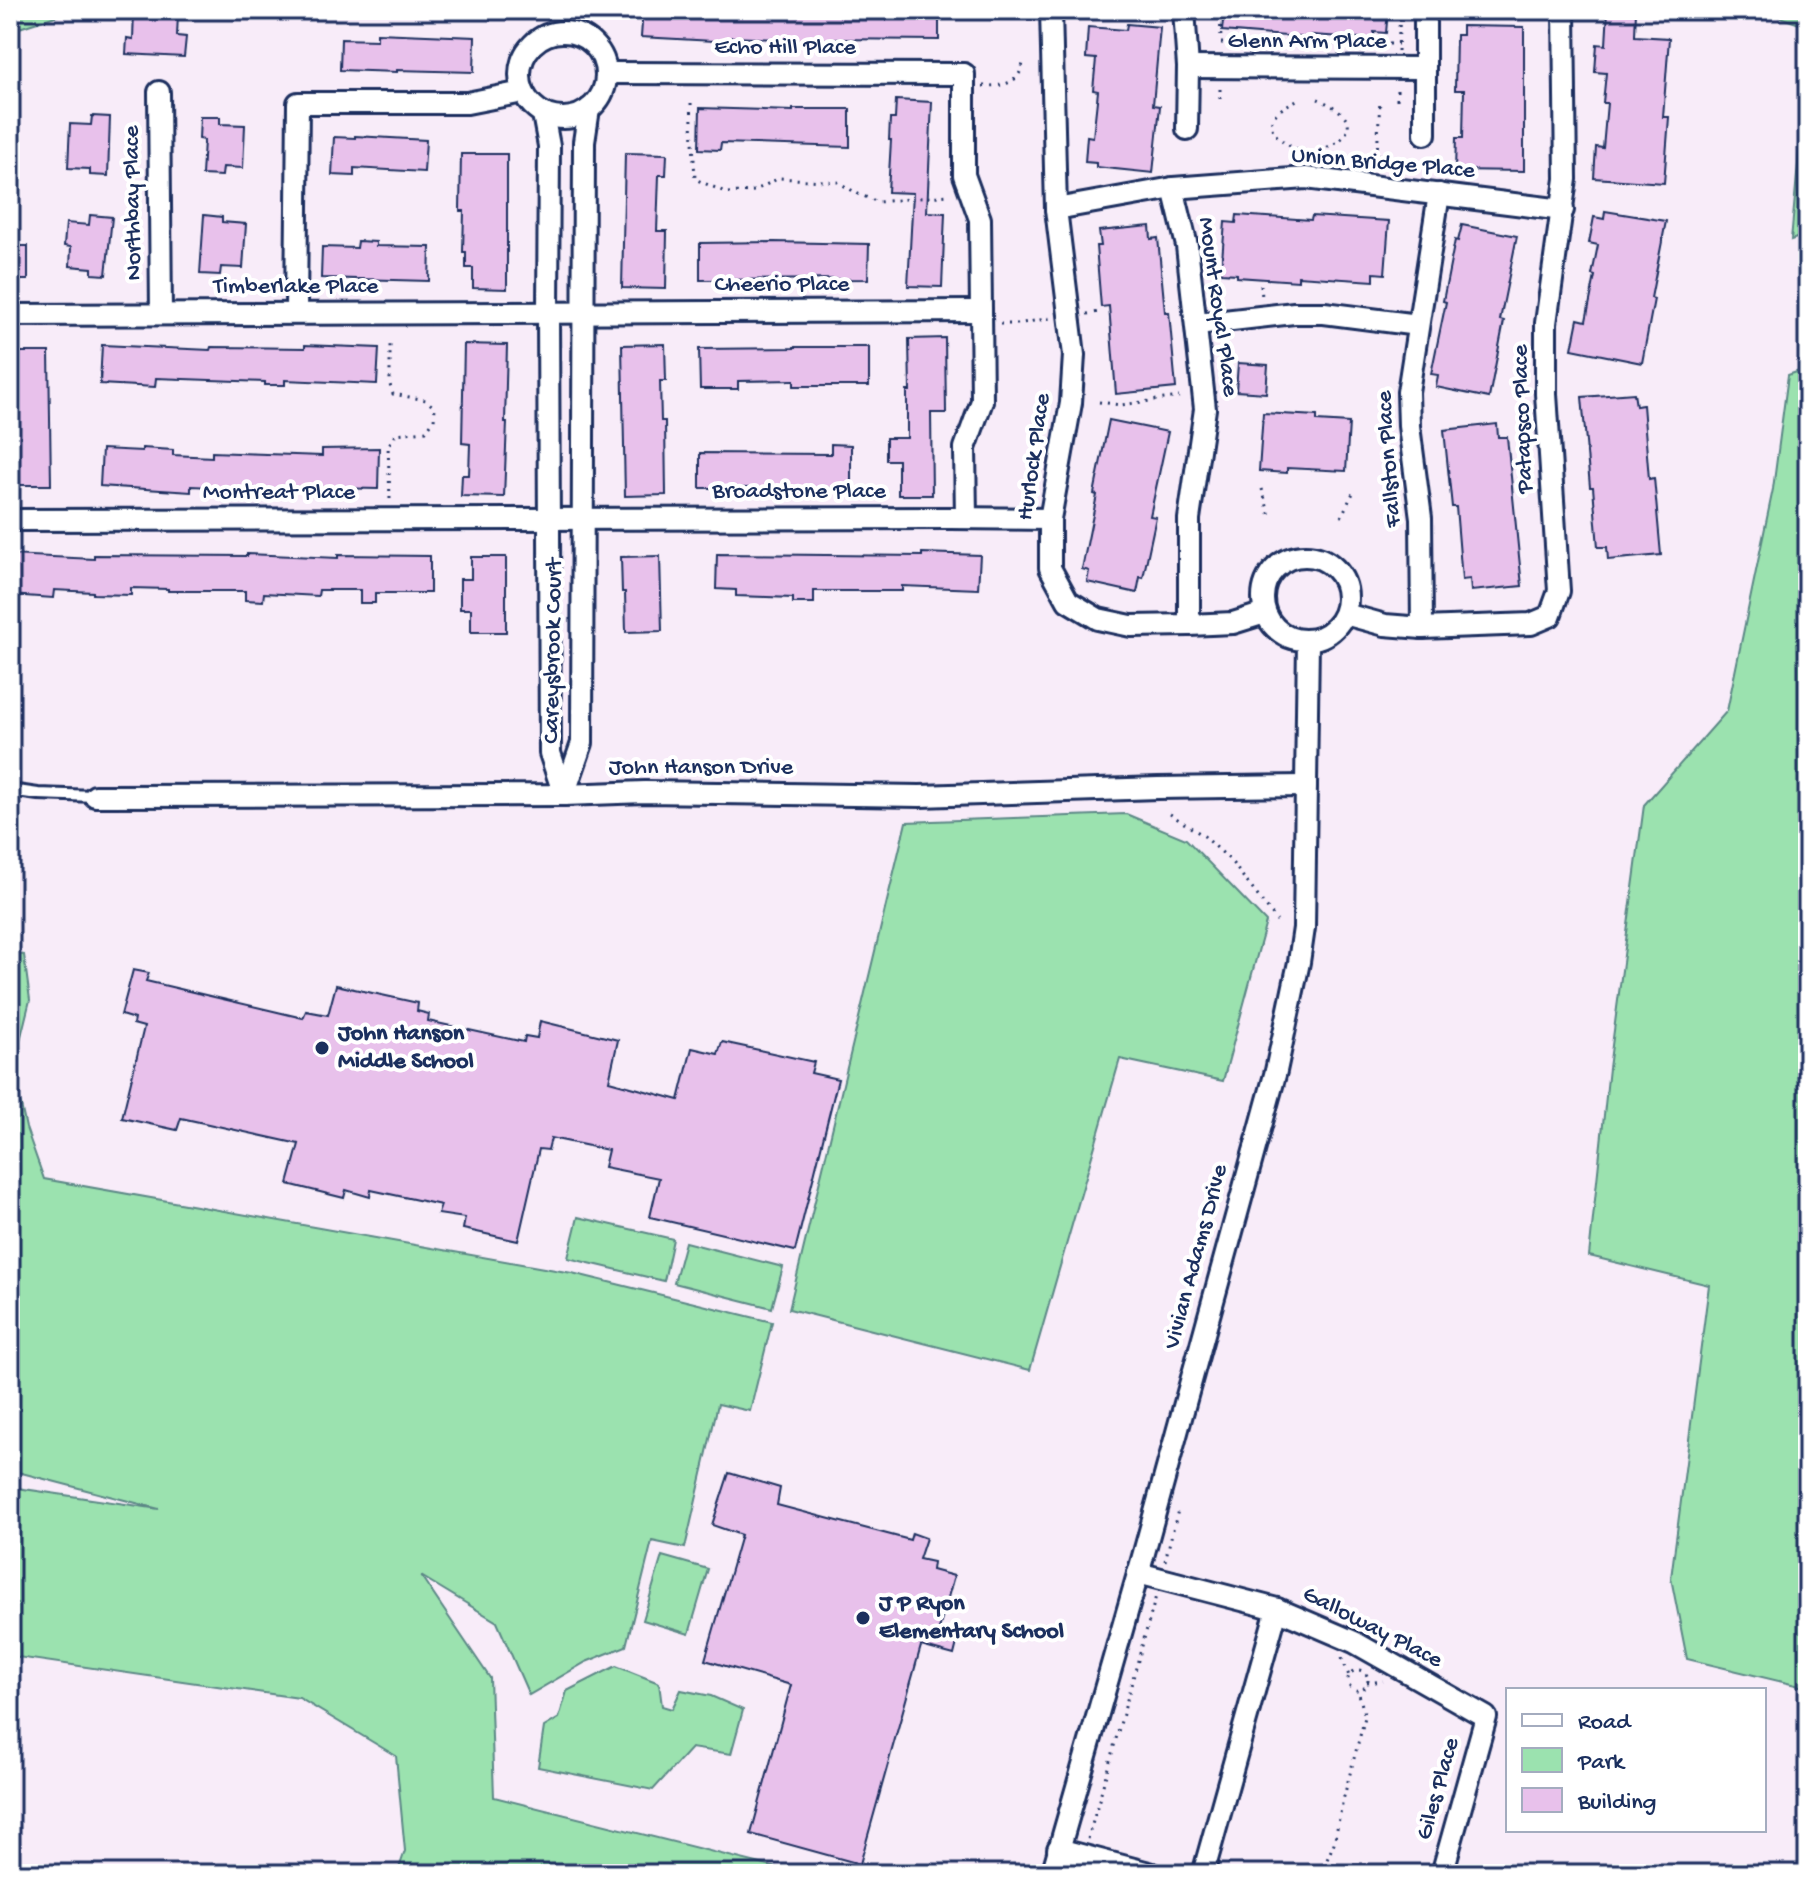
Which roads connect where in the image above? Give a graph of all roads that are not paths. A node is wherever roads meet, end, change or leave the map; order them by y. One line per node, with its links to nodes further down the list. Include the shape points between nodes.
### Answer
1 (1051, 10): 16 (street, Hurlock Place)
2 (1184, 10): 5 (street)
3 (1427, 10): 6 (street)
4 (1564, 10): 17 (street, Patapsco Place)
5 (1188, 67): 6 (street, Glenn Arm Place); 12 (street)
6 (1425, 68): 13 (street)
7 (606, 73): 9 (street, via 599,50 588,39 573,32 544,35 521,63); 10 (street, via 599,98); 23 (street, Echo Hill Place, via 971,80 964,175 980,219)
8 (159, 92): 21 (street, Northbay Place)
9 (523, 92): 11 (street); 20 (street, via 467,103 298,103)
10 (589, 109): 11 (street, via 564,118); 19 (street, Careysbrook Court, via 584,142)
11 (543, 114): 18 (street, Careysbrook Court, via 549,146)
12 (1187, 129)
13 (1425, 134)
14 (1173, 188): 15 (street, Union Bridge Place, via 1306,178); 16 (street, Union Bridge Place); 24 (street, Mount Royal Place)
15 (1439, 194): 17 (street, Union Bridge Place); 25 (street, Fallston Place)
16 (1056, 209): 29 (street, Hurlock Place, via 1074,355)
17 (1563, 210): 34 (street, Patapsco Place, via 1546,323 1559,591 1550,616 1531,624)
18 (548, 312): 19 (street, Timberlake Place); 20 (street, Timberlake Place); 27 (street, Careysbrook Court)
19 (583, 312): 23 (street, Cheerio Place); 28 (street, Careysbrook Court)
20 (296, 313): 21 (street, Timberlake Place)
21 (161, 314): 22 (street, Timberlake Place)
22 (10, 315)
23 (981, 318): 26 (street, via 982,401 965,448)
24 (1197, 324): 25 (street, via 1324,313); 33 (street, Mount Royal Place, via 1205,409 1189,519)
25 (1418, 325): 34 (street, Fallston Place, via 1408,392 1421,518)
26 (966, 518): 28 (street, Broadstone Place); 29 (street, Broadstone Place)
27 (549, 519): 28 (street, Broadstone Place); 30 (street, Montreat Place); 38 (street, Careysbrook Court, via 550,753)
28 (582, 519): 38 (street, Careysbrook Court, via 582,743)
29 (1050, 519): 33 (street, Hurlock Place, via 1050,568 1068,601 1098,619 1131,626)
30 (10, 520)
31 (1265, 613): 32 (street, via 1263,593 1270,574 1279,564 1304,556 1317,557 1339,572 1347,592); 33 (street, Hurlock Place, via 1233,623); 35 (street, via 1282,634)
32 (1345, 614): 34 (street, Patapsco Place); 35 (street, via 1331,632)
33 (1189, 625)
34 (1422, 628)
35 (1308, 641): 36 (street, Vivian Adams Drive)
36 (1306, 786): 38 (street, John Hanson Drive, via 920,796); 40 (street, Vivian Adams Drive, via 1304,928 1276,1071)
37 (10, 790): 39 (lane)
38 (564, 795): 39 (street, John Hanson Drive)
39 (95, 796)
40 (1138, 1573): 41 (street, Galloway Place); 43 (street, Vivian Adams Drive)
41 (1277, 1609): 42 (street, Galloway Place, via 1354,1642); 46 (street)
42 (1486, 1717): 47 (street, Giles Place)
43 (1058, 1849): 44 (street, Vivian Adams Drive); 45 (street)
44 (1052, 1874)
45 (1153, 1874)
46 (1203, 1874)
47 (1442, 1874)

